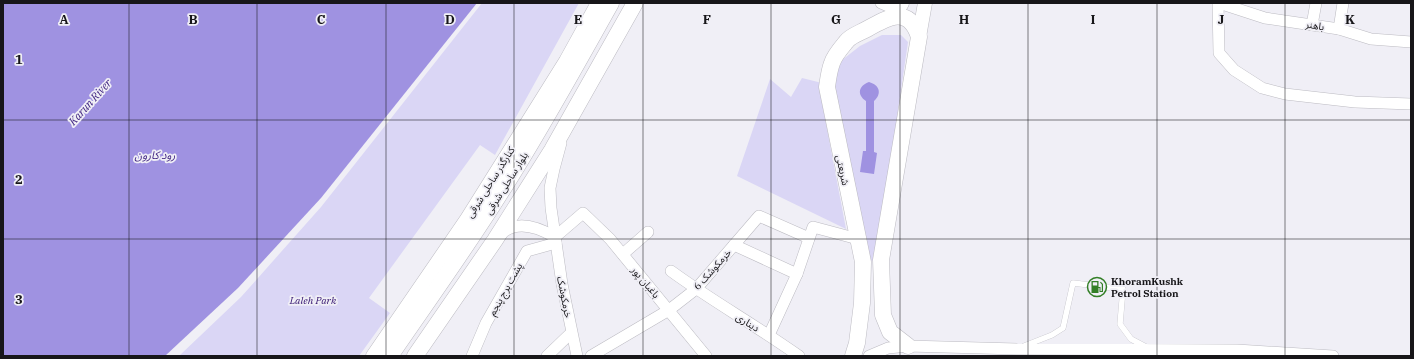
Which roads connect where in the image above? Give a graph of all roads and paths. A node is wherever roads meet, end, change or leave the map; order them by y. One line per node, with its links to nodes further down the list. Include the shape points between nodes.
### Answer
1 (598, 3): 16 (street, کنارگذر ساحلی شرقی)
2 (611, 3): 16 (main road, بلوار ساحلی شرقی, via 545,120)
3 (635, 3): 15 (main road, بلوار ساحلی شرقی)
4 (881, 3): 9 (street)
5 (925, 3): 12 (street)
6 (1218, 3): 10 (street, باهنر, via 1265,18); 14 (street, via 1219,54 1234,70 1262,88 1285,94 1348,102)
7 (1316, 3): 10 (street)
8 (1343, 3): 11 (street)
9 (897, 10): 12 (main road, via 916,28); 19 (main road, شریعتی, via 847,40 832,62 827,88)
10 (1312, 25): 11 (street, باهنر)
11 (1339, 29): 13 (street, باهنر, via 1371,39)
12 (918, 37): 30 (main road, via 881,260 883,315 890,332)
13 (1411, 42)
14 (1411, 104)
15 (564, 130): 20 (main road, بلوار ساحلی شرقی); 21 (street, خرمکوشک, via 550,188)
16 (509, 166): 33 (street, کنارگذر ساحلی شرقی, via 467,219); 34 (main road, بلوار ساحلی شرقی, via 482,222)
17 (648, 232): 23 (street)
18 (809, 238): 19 (street, via 813,227); 22 (street, خرمکوشک 6, via 760,216); 25 (street)
19 (858, 239): 42 (main road, شریعتی, via 863,262 862,303)
20 (494, 240): 21 (street, via 505,230 518,226 532,226); 35 (main road, بلوار ساحلی شرقی)
21 (555, 240): 23 (street, باغبان پور, via 583,213); 28 (street, خرمکوشک); 36 (street, پشت برج پنجم, via 527,251 486,323)
22 (734, 245): 25 (street); 26 (street, خرمکوشک 6)
23 (623, 254): 27 (street, باغبان پور)
24 (671, 271): 26 (street, دیناری)
25 (797, 274): 29 (street)
26 (696, 289): 27 (street, خرمکوشک 6); 29 (street, دیناری)
27 (669, 310): 39 (street, خرمکوشک 6); 40 (street, باغبان پور)
28 (571, 333): 37 (street); 38 (street, خرمکوشک)
29 (769, 334): 41 (street, دیناری)
30 (908, 346): 31 (street); 43 (street, via 888,348)
31 (1017, 349): 32 (street); 32 (lane, via 1063,328 1073,283 1122,289 1120,324 1131,339)
32 (1149, 349): 44 (street, via 1237,350)
33 (373, 356)
34 (390, 356)
35 (415, 356)
36 (472, 356)
37 (547, 356)
38 (577, 356)
39 (591, 356)
40 (706, 356)
41 (799, 356)
42 (853, 356)
43 (869, 356)
44 (1333, 356)

